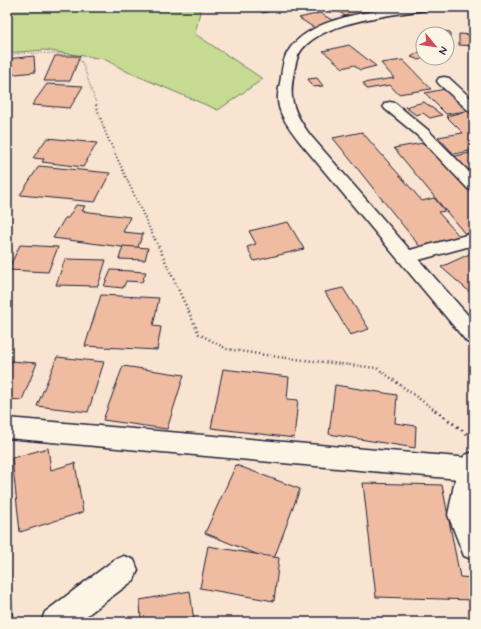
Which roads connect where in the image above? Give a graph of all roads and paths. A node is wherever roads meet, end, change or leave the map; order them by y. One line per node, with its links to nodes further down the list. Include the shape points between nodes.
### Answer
1 (425, 7): 8 (street, via 345,22 322,29 310,36 293,54 286,92 286,107 304,138)
2 (7, 55): 11 (path, via 73,54 82,62 106,134 199,334 227,349 377,368)
3 (444, 81): 5 (street)
4 (390, 106): 6 (street, via 423,133)
5 (474, 108)
6 (474, 186)
7 (474, 239): 8 (street)
8 (406, 257): 9 (street)
9 (474, 336)
10 (7, 428): 12 (street)
11 (474, 439)
12 (472, 467): 13 (street, via 462,515)
13 (474, 546)
14 (124, 570): 15 (street)
15 (55, 622)

